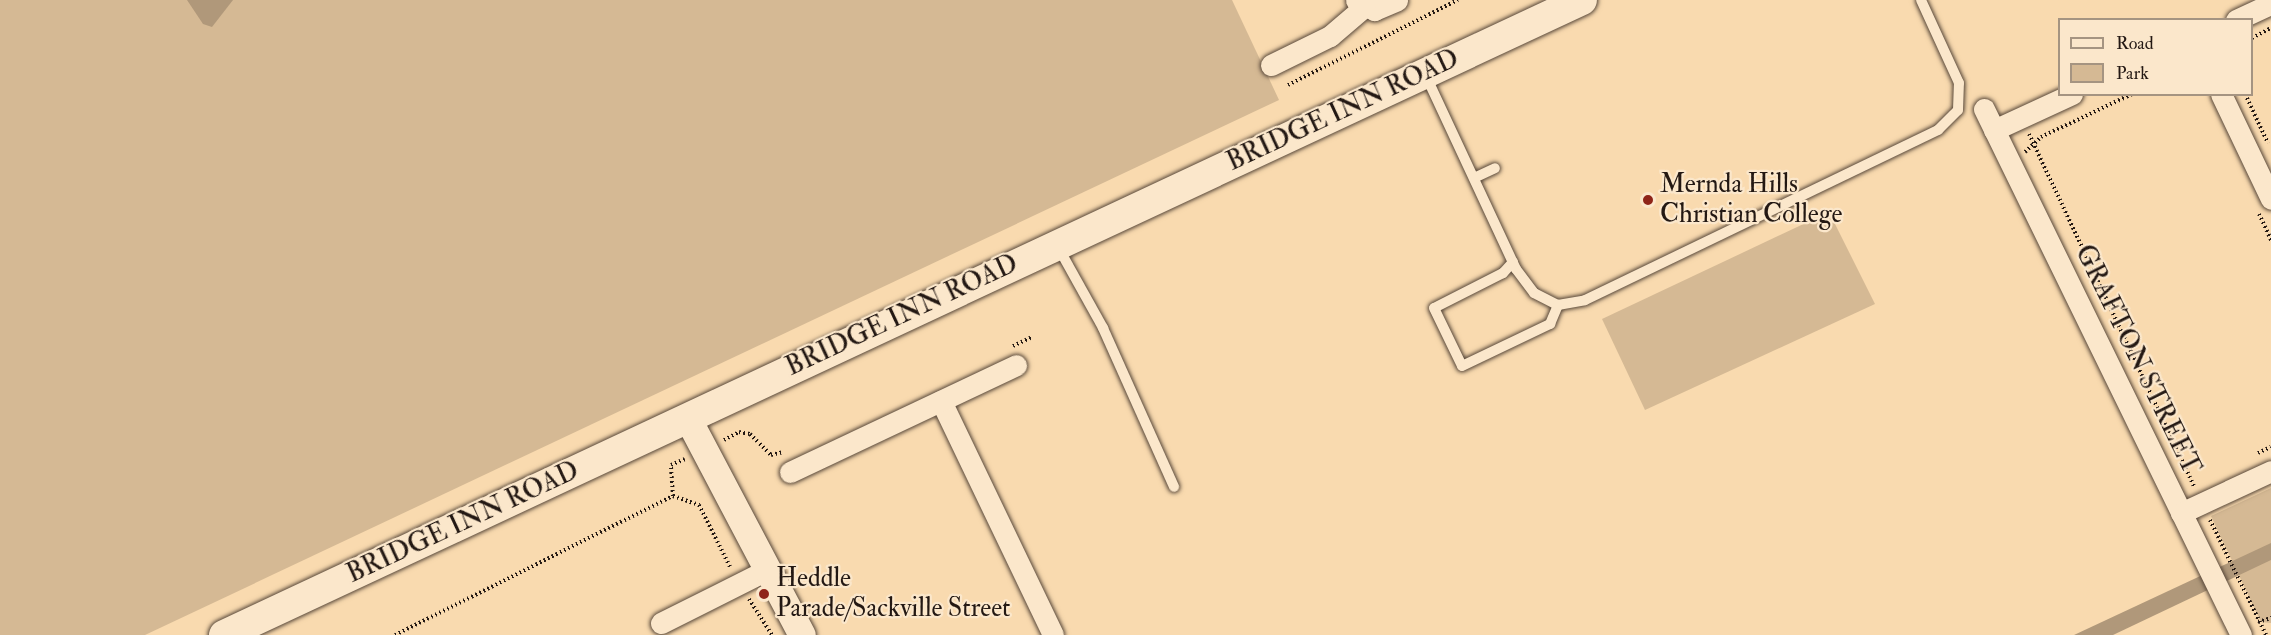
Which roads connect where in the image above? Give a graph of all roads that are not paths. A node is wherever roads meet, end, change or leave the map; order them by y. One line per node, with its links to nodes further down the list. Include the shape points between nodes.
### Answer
1 (1397, 0): 4 (street, via 1381,9)
2 (1582, 0): 8 (main road, BRIDGE INN ROAD)
3 (1921, 0): 18 (lane, via 1959,83 1958,110 1938,130 1585,300)
4 (1360, 4): 7 (street, via 1330,36)
5 (2271, 4): 6 (street)
6 (2240, 18)
7 (1271, 64)
8 (1424, 73): 14 (lane); 16 (main road, BRIDGE INN ROAD)
9 (2068, 96): 12 (street)
10 (2222, 96): 15 (street)
11 (1984, 110): 12 (street, GRAFTON STREET)
12 (1994, 130): 25 (street, GRAFTON STREET)
13 (1495, 168): 14 (lane)
14 (1473, 178): 17 (lane)
15 (2271, 199)
16 (1056, 244): 21 (main road, BRIDGE INN ROAD); 24 (lane, via 1102,328)
17 (1513, 262): 18 (lane, via 1534,293); 18 (lane, via 1503,273 1434,308 1462,366 1550,324)
18 (1558, 305)
19 (1016, 365): 20 (street)
20 (941, 401): 23 (street); 31 (street)
21 (687, 417): 26 (street); 29 (main road, BRIDGE INN ROAD)
22 (2271, 471): 25 (street)
23 (790, 472)
24 (1174, 487)
25 (2181, 513): 28 (street, GRAFTON STREET)
26 (766, 570): 27 (street); 30 (street)
27 (661, 623)
28 (2237, 627)
29 (224, 635)
30 (802, 635)
31 (1053, 635)

